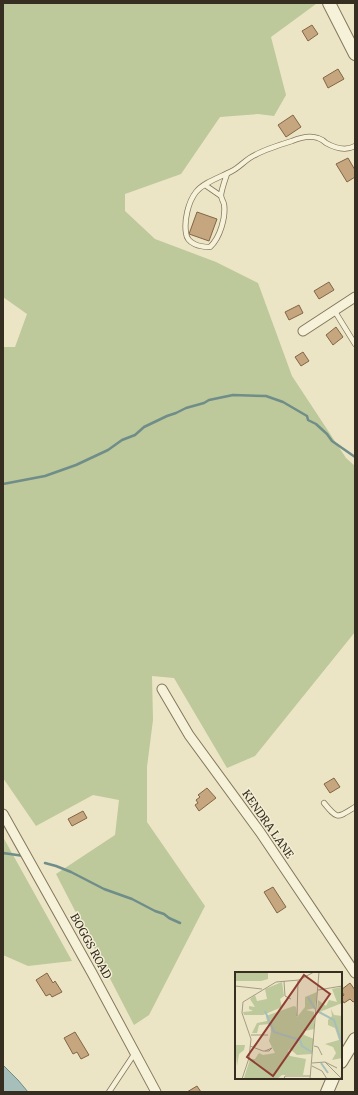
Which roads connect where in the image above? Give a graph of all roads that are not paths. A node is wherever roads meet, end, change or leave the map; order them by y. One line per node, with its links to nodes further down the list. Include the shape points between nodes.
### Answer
1 (329, 3): 2 (street)
2 (355, 54)
3 (355, 146): 4 (lane, via 338,148 319,138 303,138 255,155)
4 (227, 174): 5 (lane); 6 (lane)
5 (205, 185): 6 (lane); 6 (lane, via 195,193 190,204 185,232 190,242 210,247 218,237 224,217)
6 (221, 196)
7 (355, 297): 8 (street)
8 (334, 310): 9 (street); 10 (lane)
9 (303, 331)
10 (355, 344)
11 (162, 690): 15 (street, KENDRA LANE, via 189,735 260,832)
12 (324, 803): 13 (lane, via 332,813 340,816)
13 (355, 807)
14 (3, 814): 17 (street, BOGGS ROAD)
15 (355, 972)
16 (355, 1039): 18 (street)
17 (135, 1053): 20 (lane); 21 (street, BOGGS ROAD)
18 (342, 1060)
19 (333, 1079): 22 (street)
20 (109, 1092)
21 (156, 1092)
22 (327, 1092)

